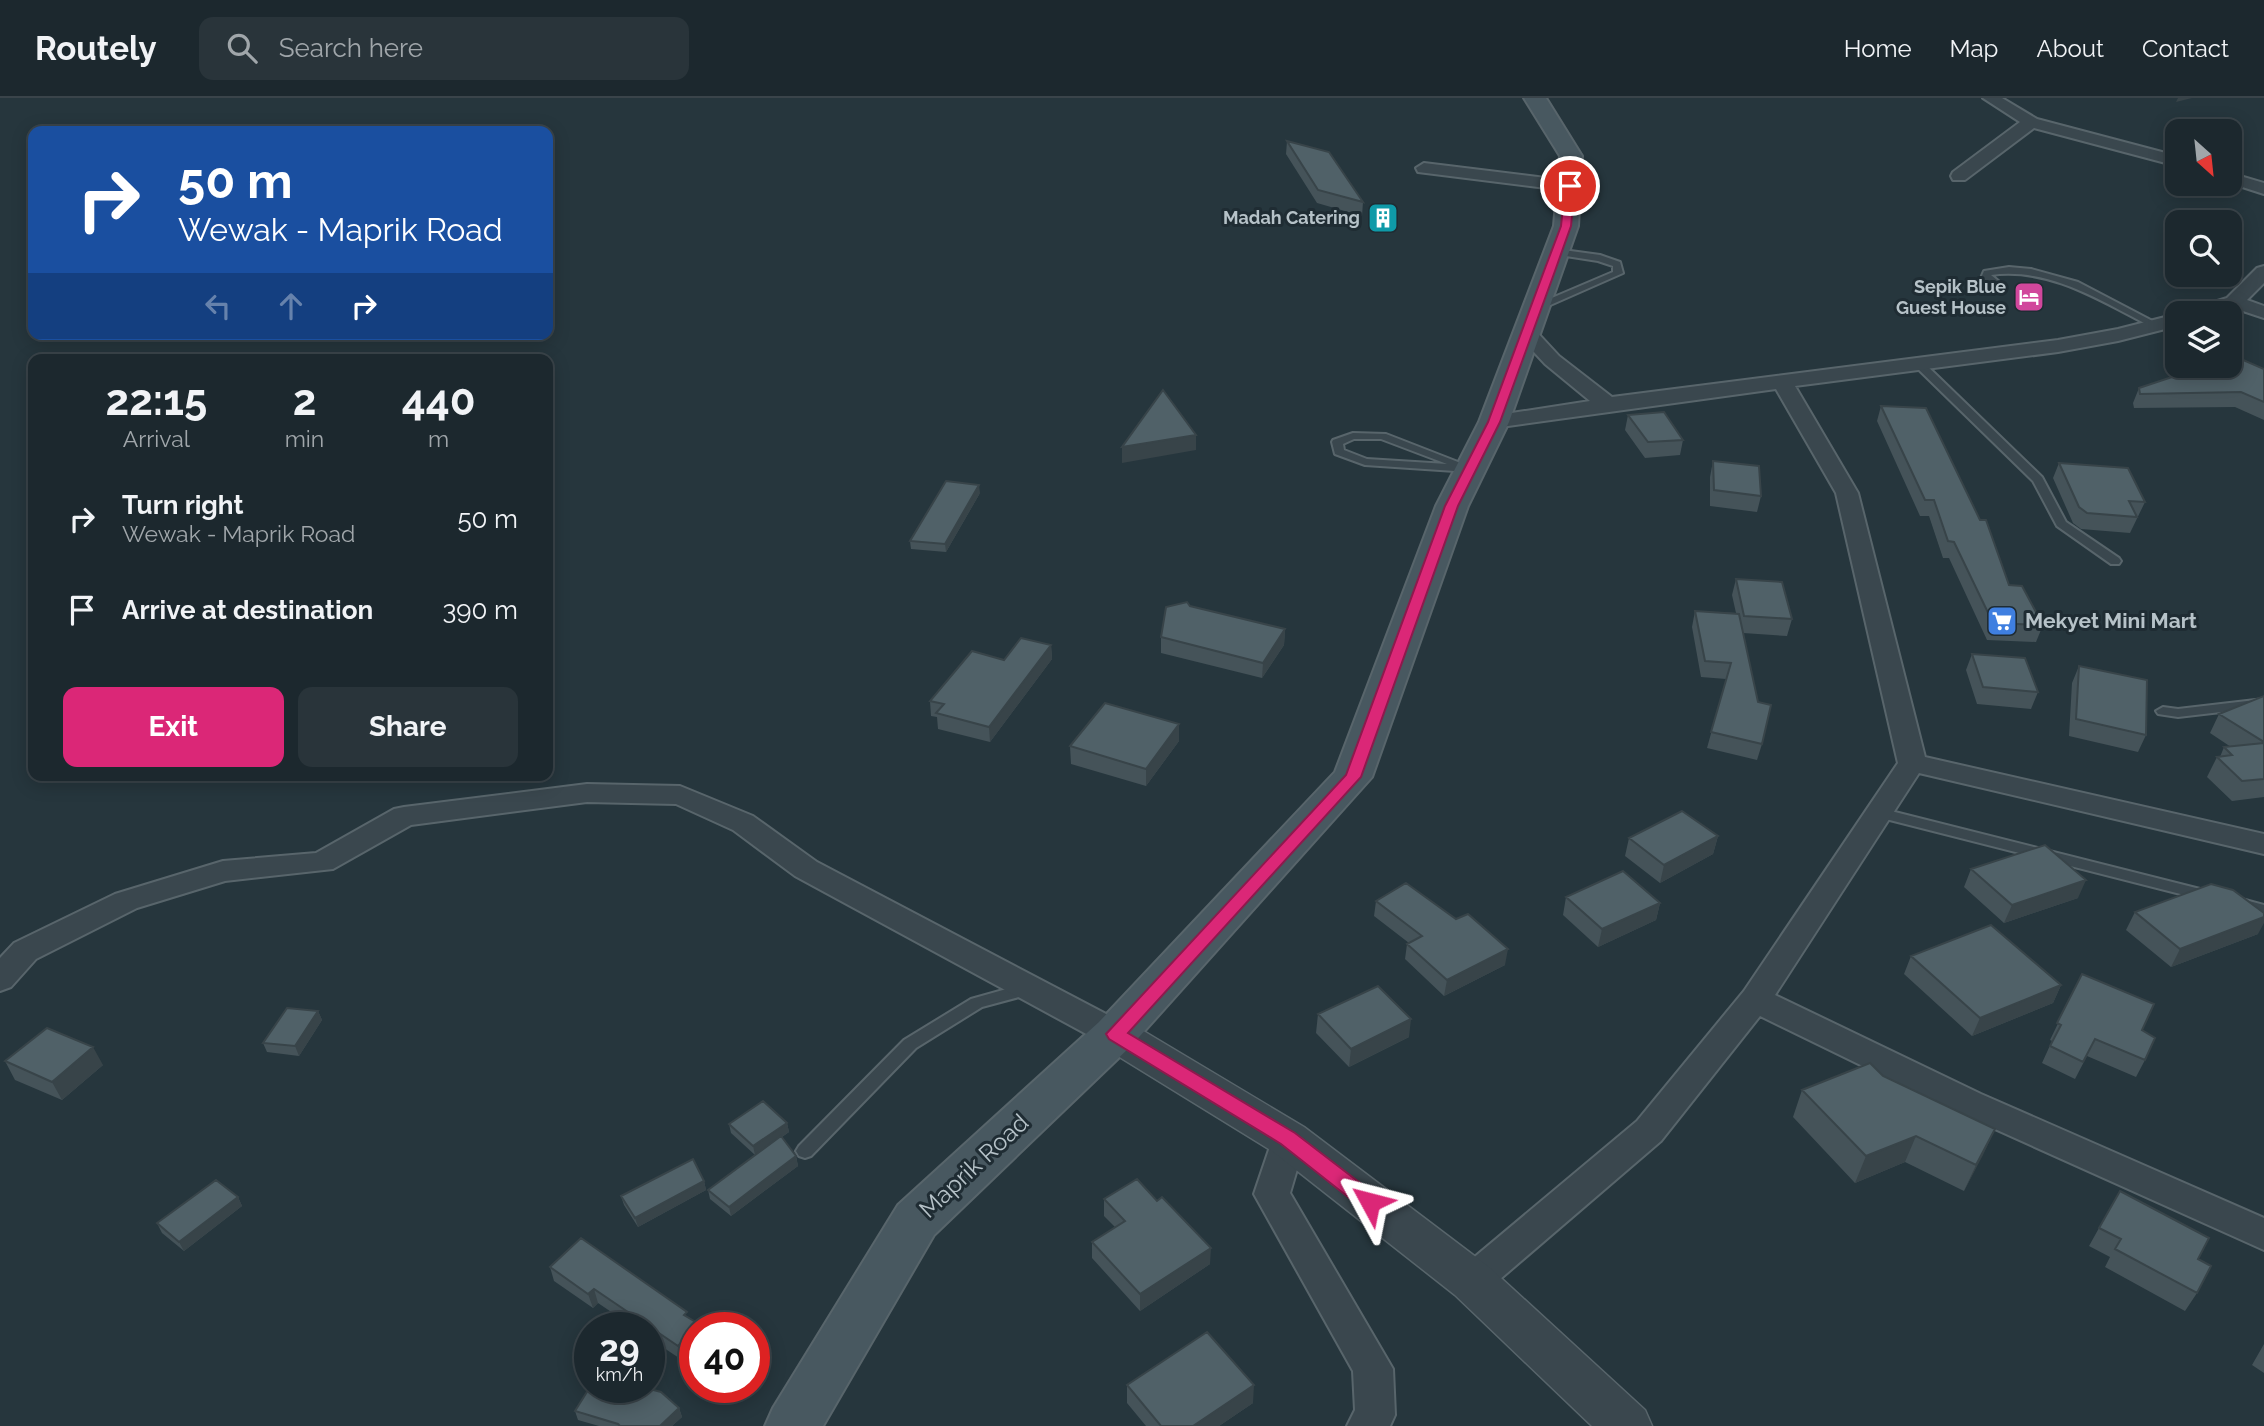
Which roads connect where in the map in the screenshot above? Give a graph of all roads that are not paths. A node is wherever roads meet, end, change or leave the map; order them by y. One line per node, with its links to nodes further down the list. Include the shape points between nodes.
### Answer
1 (1535, 98): 8 (main road, Maprik Road, via 1571,156)
2 (1991, 98): 3 (street)
3 (2031, 122): 4 (street); 6 (street)
4 (2165, 158)
5 (1424, 168): 8 (street)
6 (1959, 176)
7 (2242, 182): 9 (street)
8 (1570, 186): 10 (main road, Maprik Road, via 1566,226)
9 (2264, 189)
10 (1556, 252): 16 (main road, Maprik Road); 16 (lane, via 1600,258 1617,264 1618,273)
11 (2264, 272): 13 (street)
12 (1997, 284): 18 (lane, via 1986,278 1987,273 2028,268)
13 (2235, 301)
14 (2242, 305): 15 (street)
15 (2264, 312)
16 (1531, 320): 21 (street, via 1552,360); 22 (main road, Maprik Road)
17 (2165, 324): 18 (street)
18 (2157, 326): 19 (street, via 2103,340)
19 (1919, 365): 20 (street); 24 (lane, via 2038,479 2061,524)
20 (1783, 383): 21 (street); 27 (street, via 1847,493)
21 (1606, 403): 22 (street)
22 (1494, 422): 23 (main road, Maprik Road)
23 (1470, 469): 23 (lane, via 1382,436 1353,436 1337,442 1339,452 1366,462); 34 (main road, Maprik Road, via 1452,506 1353,777)
24 (2115, 561)
25 (2264, 703): 26 (lane)
26 (2163, 711)
27 (1912, 763): 28 (street); 29 (street)
28 (1879, 813): 30 (lane); 33 (street)
29 (2264, 844)
30 (2264, 909)
31 (0, 979): 32 (street, via 25,951 126,901 211,874 322,862 404,816 587,793 680,795 730,817 806,869)
32 (1028, 989): 34 (street); 36 (lane, via 977,1003 910,1044)
33 (1755, 999): 37 (street, via 1969,1103); 38 (street, via 1649,1131)
34 (1115, 1034): 35 (street); 39 (main road, Maprik Road, via 916,1220)
35 (1288, 1139): 38 (street); 40 (street, via 1272,1194 1373,1369 1375,1415)
36 (805, 1152)
37 (2264, 1235)
38 (1472, 1281): 41 (street)
39 (793, 1426)
40 (1367, 1426)
41 (1627, 1426)

